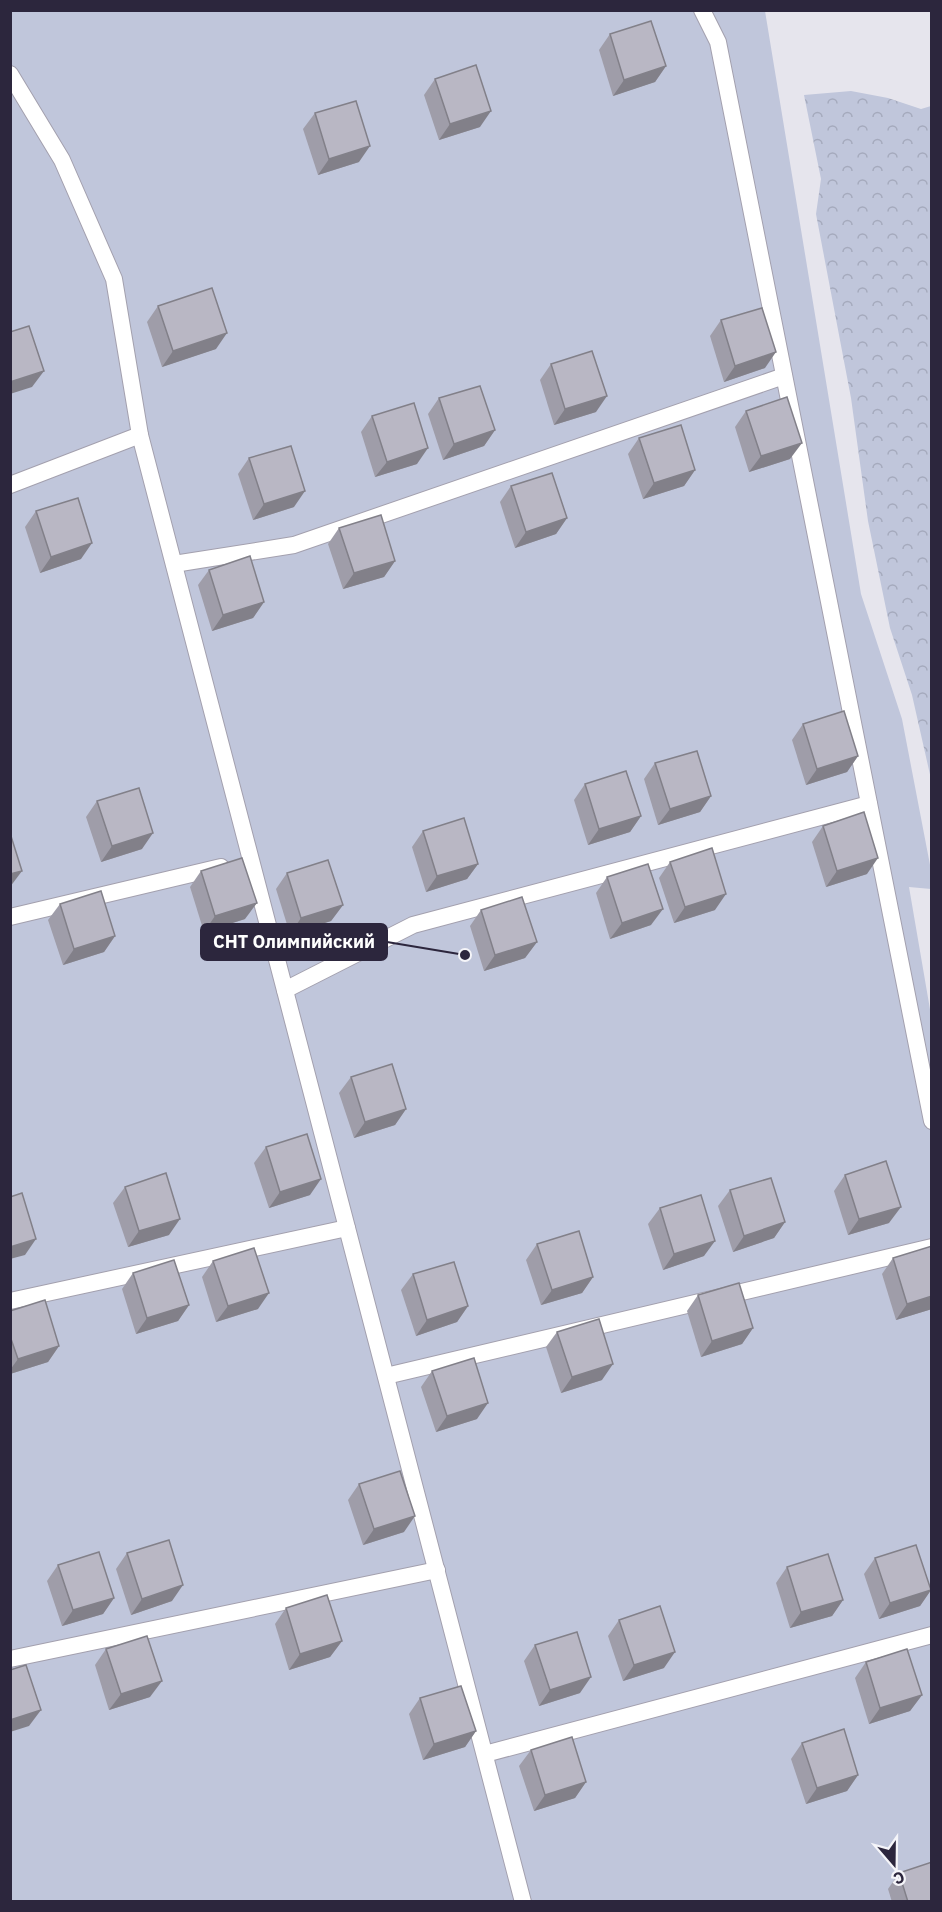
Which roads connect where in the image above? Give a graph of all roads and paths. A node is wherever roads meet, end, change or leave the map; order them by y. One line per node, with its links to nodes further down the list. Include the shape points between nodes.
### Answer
1 (702, 10): 3 (lane, via 718,42)
2 (10, 74): 4 (lane, via 62,160 114,279)
3 (784, 376): 6 (lane, via 294,545); 7 (lane)
4 (140, 435): 5 (lane); 6 (lane)
5 (10, 485)
6 (174, 564): 8 (lane)
7 (869, 804): 10 (lane, via 413,925); 11 (lane)
8 (251, 860): 9 (lane); 10 (lane)
9 (10, 917)
10 (285, 990): 12 (lane)
11 (932, 1121)
12 (347, 1228): 14 (lane); 15 (lane)
13 (932, 1247): 15 (lane)
14 (10, 1301)
15 (386, 1376): 16 (lane)
16 (437, 1570): 18 (lane); 19 (lane)
17 (932, 1635): 19 (lane)
18 (10, 1659)
19 (485, 1754): 20 (lane)
20 (524, 1902)

